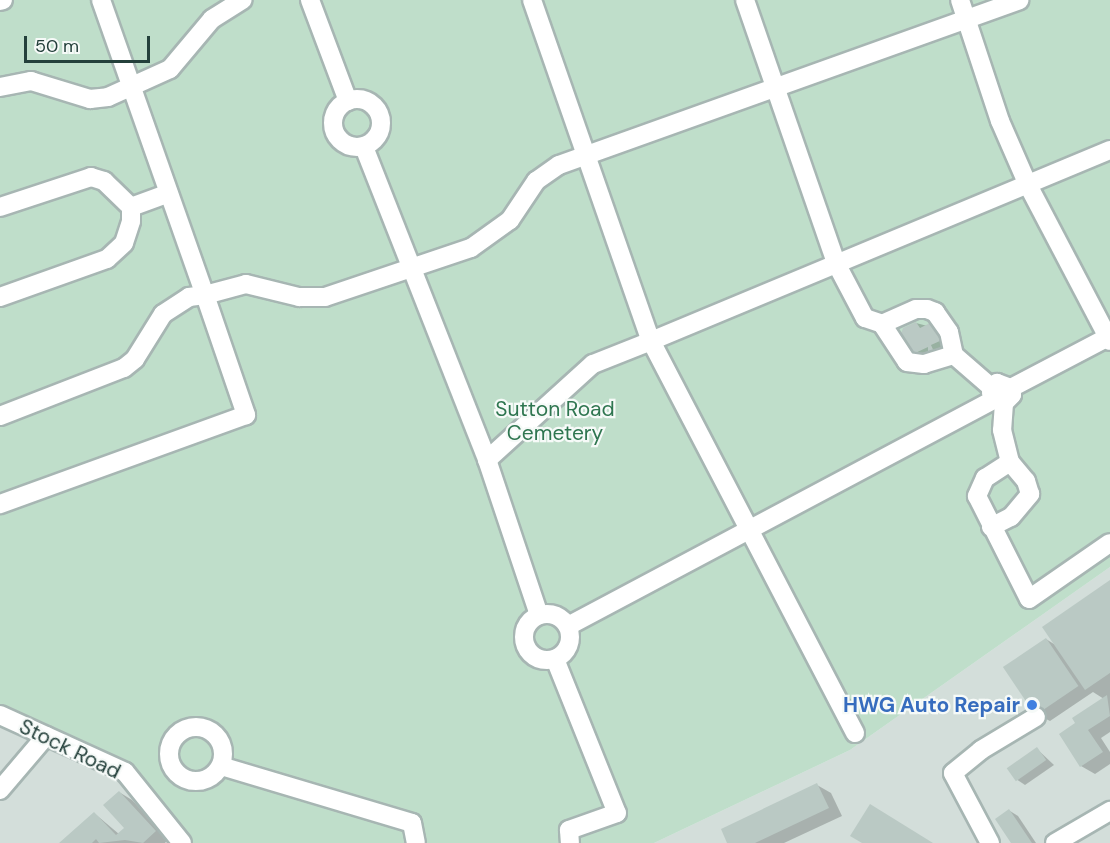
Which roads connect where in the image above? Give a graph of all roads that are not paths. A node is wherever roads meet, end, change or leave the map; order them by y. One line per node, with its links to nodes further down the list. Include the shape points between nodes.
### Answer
1 (101, 0): 10 (street)
2 (242, 0): 10 (street, via 212,19 170,69)
3 (310, 0): 12 (street)
4 (532, 0): 15 (street)
5 (745, 0): 11 (street)
6 (960, 0): 8 (street)
7 (1019, 0): 8 (street)
8 (966, 19): 11 (street); 16 (street, via 1000,121)
9 (0, 87): 10 (street, via 31,81 90,99)
10 (132, 87): 17 (street)
11 (777, 88): 15 (street); 20 (street)
12 (348, 101): 13 (street, via 336,113 335,134 345,144); 13 (street, via 370,103 381,118 378,137)
13 (364, 147): 21 (street)
14 (1110, 150): 16 (street)
15 (586, 155): 21 (street, via 559,165 536,181 510,220 493,236 471,249); 26 (street)
16 (1028, 185): 20 (street); 25 (street)
17 (169, 193): 19 (street); 22 (street)
18 (0, 207): 19 (street, via 91,177 104,181)
19 (131, 207): 23 (street, via 124,243 107,259)
20 (837, 265): 24 (street, via 865,318); 26 (street)
21 (409, 269): 22 (street, via 325,297 299,297 246,284); 30 (street)
22 (205, 295): 29 (street, via 189,297 163,314 135,359 124,368); 32 (street, via 246,415)
23 (0, 297)
24 (882, 324): 27 (street, via 907,362 924,364); 27 (street, via 916,309 935,312 949,332)
25 (1109, 338): 28 (street)
26 (651, 341): 30 (street, via 593,364); 34 (street)
27 (954, 355): 28 (street)
28 (1000, 395): 31 (street, via 1002,430); 34 (street)
29 (0, 416)
30 (487, 460): 36 (street)
31 (1010, 462): 33 (street, via 985,478 977,496); 33 (street, via 1026,481 1030,494 1011,517)
32 (0, 504)
33 (991, 527): 35 (street, via 1029,599)
34 (752, 528): 37 (street); 41 (street)
35 (1110, 543)
36 (539, 615): 37 (street, via 552,614); 38 (street, via 526,629 527,648 537,658)
37 (568, 626): 38 (street, via 570,645)
38 (555, 659): 48 (street, via 617,813 569,830)
39 (0, 715): 42 (street, Stock Road)
40 (1036, 717): 49 (street, via 975,754 953,773)
41 (855, 734)
42 (46, 736): 44 (street); 46 (street, Stock Road, via 125,772)
43 (221, 766): 47 (street, via 412,823)
44 (0, 790)
45 (1110, 812): 50 (street)
46 (182, 843)
47 (416, 843)
48 (570, 843)
49 (990, 843)
50 (1055, 843)

